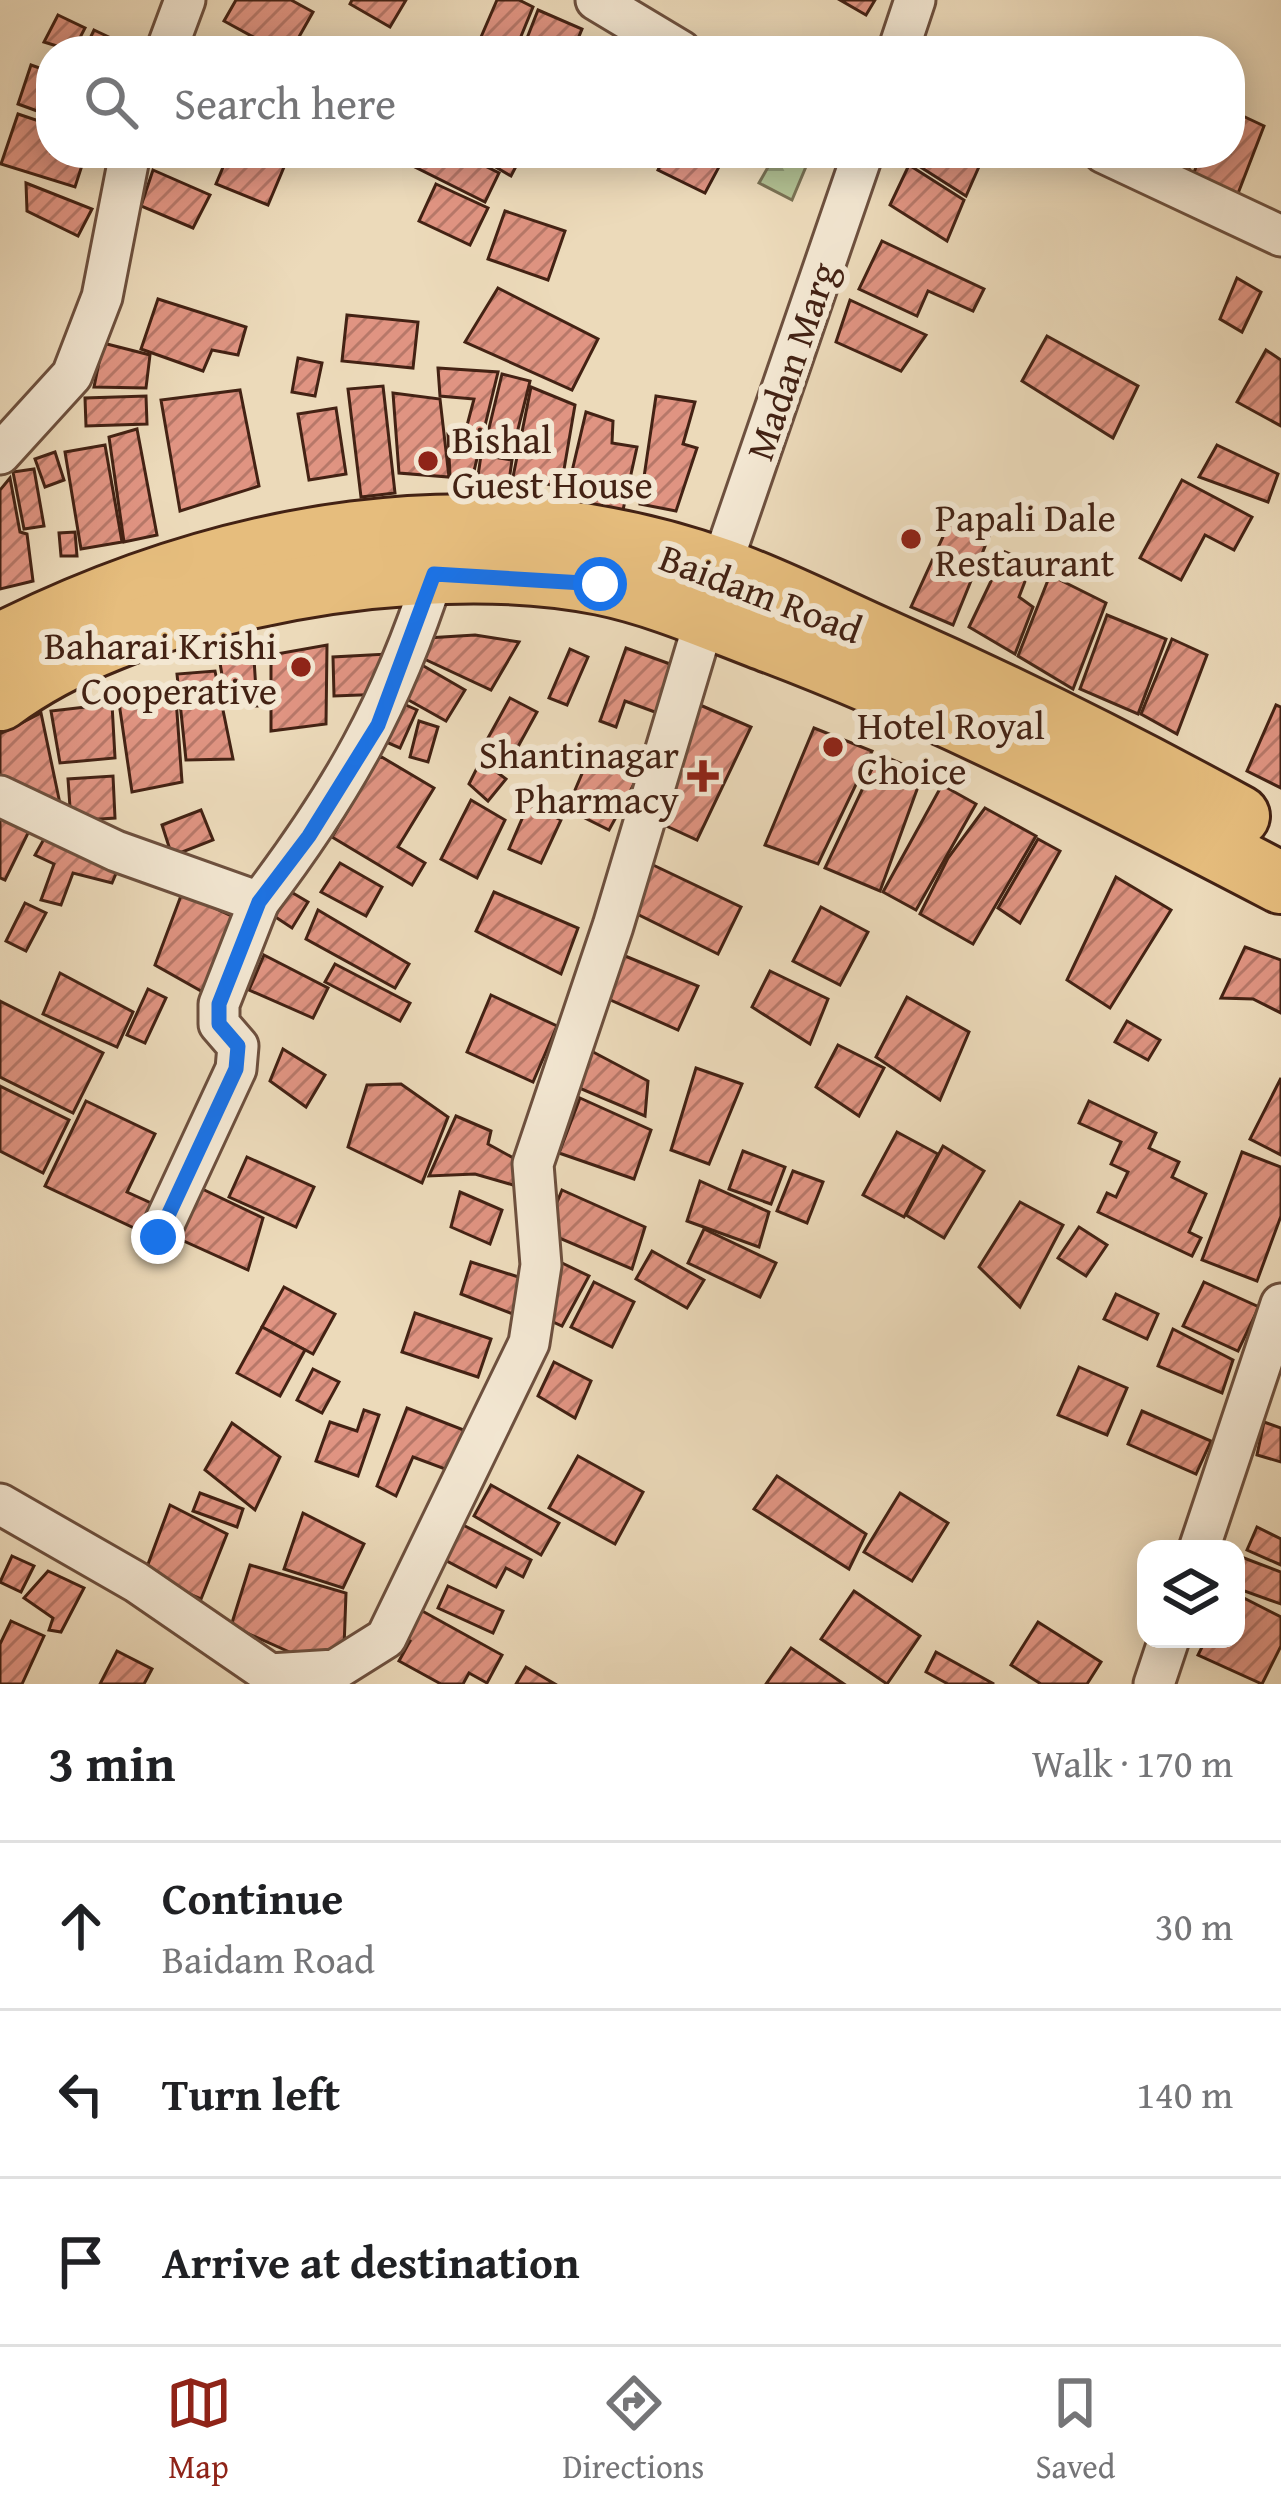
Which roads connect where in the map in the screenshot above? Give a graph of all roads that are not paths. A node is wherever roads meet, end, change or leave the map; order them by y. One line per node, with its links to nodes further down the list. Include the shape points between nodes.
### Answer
1 (185, 0): 4 (street)
2 (596, 0): 5 (street)
3 (915, 0): 6 (street)
4 (172, 36)
5 (656, 36)
6 (904, 36)
7 (127, 168): 11 (street, via 102,297 72,375)
8 (854, 168): 13 (street, Madan Marg)
9 (1136, 168): 10 (street)
10 (1281, 236)
11 (6, 440)
12 (434, 574): 13 (main road, Baidam Road); 15 (main road, Baidam Road, via 293,587 183,614 63,661); 19 (street, via 378,725)
13 (715, 594): 14 (main road, Baidam Road, via 604,538 411,524 285,540 175,569); 17 (main road, Baidam Road, via 980,683); 18 (main road, Baidam Road); 25 (street, Madan Marg, via 533,1164 541,1265 529,1343 386,1638 335,1670)
14 (0, 644)
15 (0, 700)
16 (0, 796): 19 (street, via 116,851)
17 (1281, 839)
18 (1281, 883)
19 (259, 902): 20 (street, via 219,1004 219,1024 238,1046 236,1069)
20 (158, 1237)
21 (1281, 1304): 23 (street)
22 (0, 1504): 25 (street, via 136,1582)
23 (1202, 1540)
24 (1166, 1648): 26 (street)
25 (269, 1679)
26 (1154, 1684)

